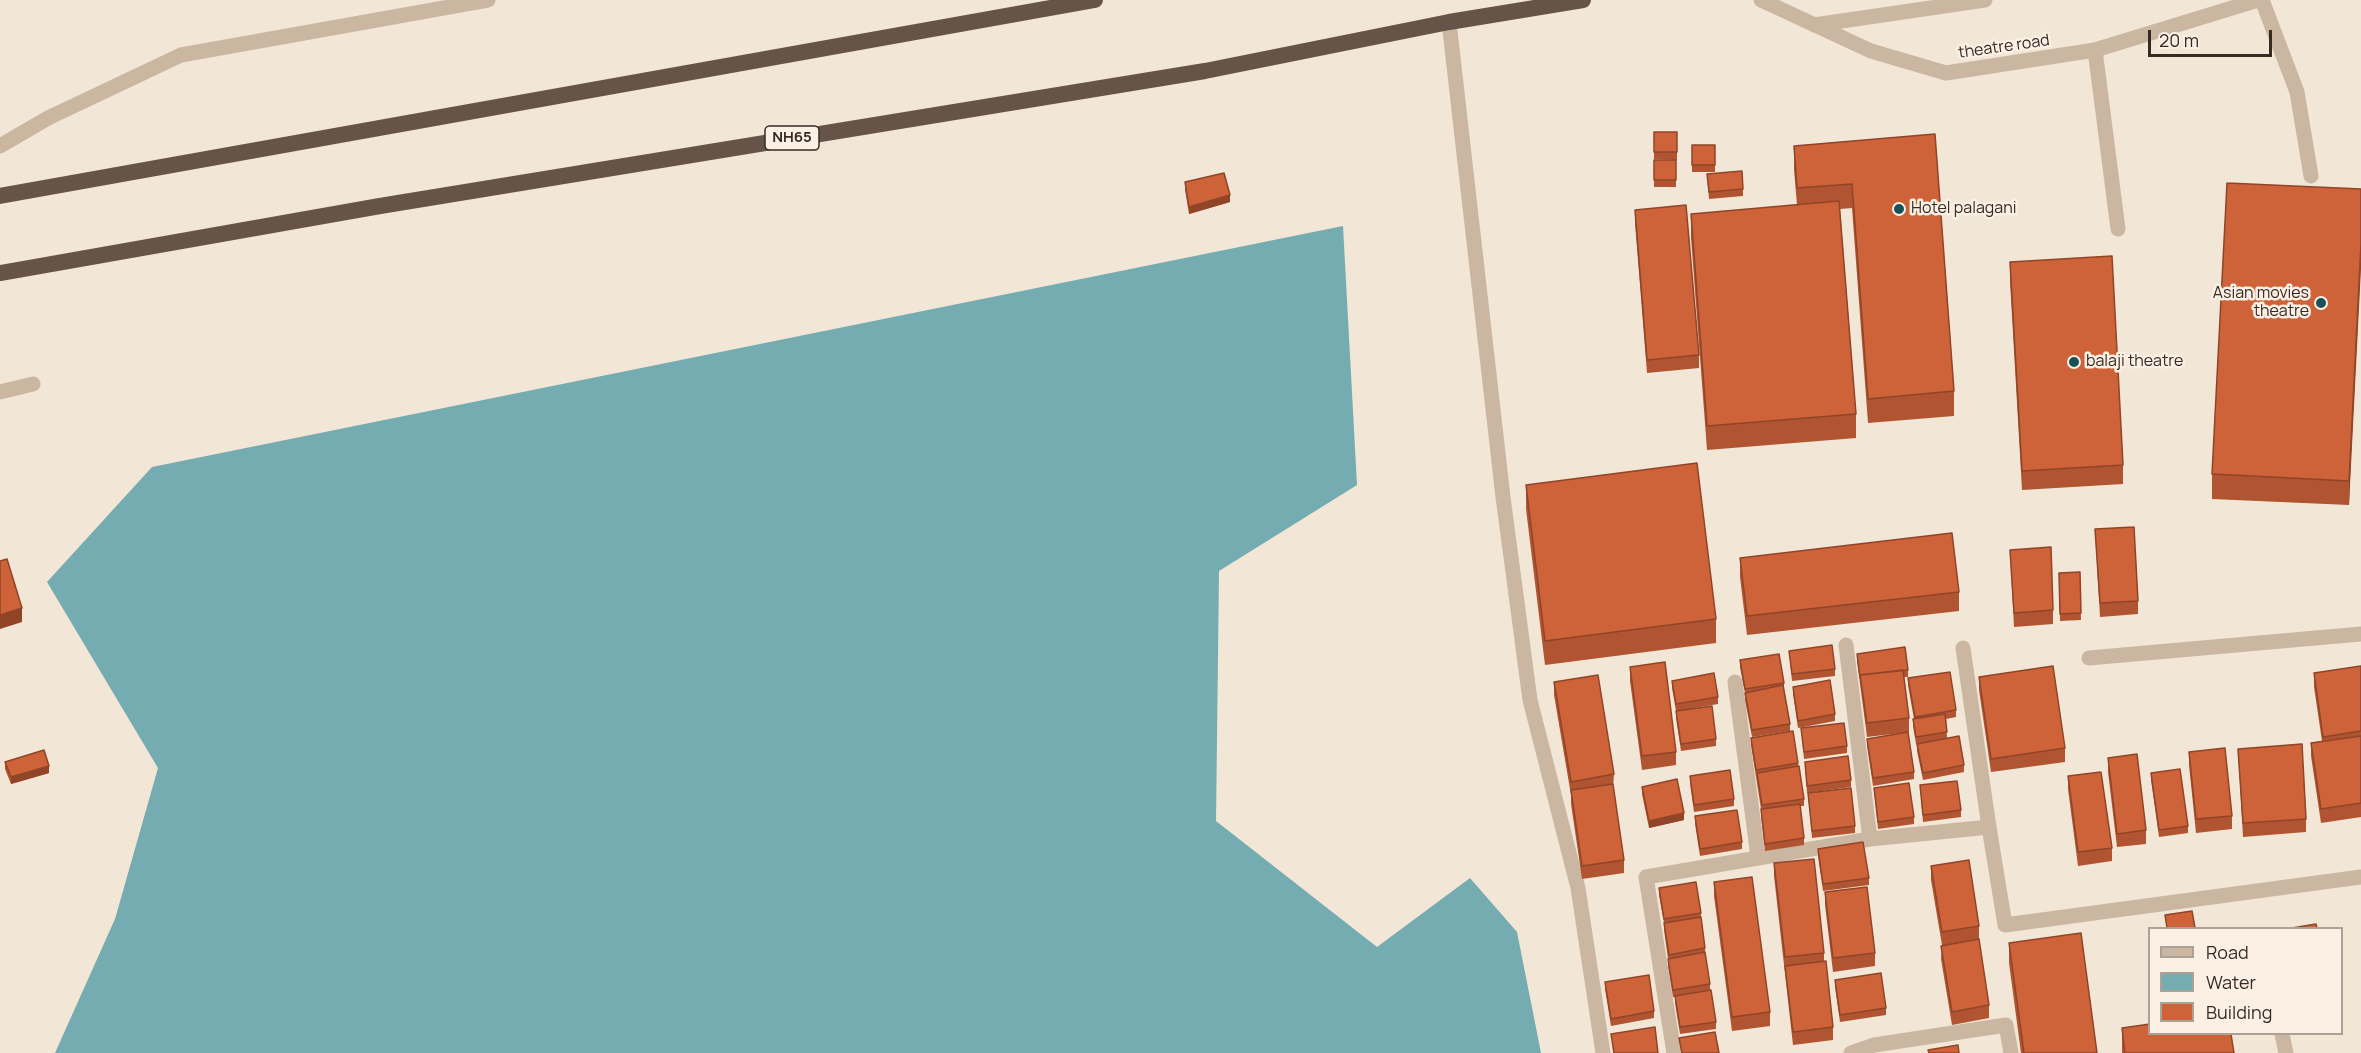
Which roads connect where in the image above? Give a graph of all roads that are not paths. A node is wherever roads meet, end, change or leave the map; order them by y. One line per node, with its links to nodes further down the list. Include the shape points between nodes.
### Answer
1 (488, 0): 10 (street, via 181,56 48,118)
2 (1095, 0): 12 (highway)
3 (1583, 0): 7 (highway, NH65)
4 (1761, 0): 8 (street, theatre road)
5 (1985, 0): 8 (street)
6 (2260, 0): 9 (street, theatre road); 11 (street, via 2297,92)
7 (1449, 22): 14 (highway, NH65, via 1205,71 380,206); 27 (street, via 1530,700 1578,888)
8 (1814, 25): 9 (street, theatre road, via 1871,51 1946,74)
9 (2095, 50): 13 (street)
10 (0, 146)
11 (2311, 177)
12 (0, 196)
13 (2118, 229)
14 (0, 273)
15 (33, 384): 16 (street)
16 (0, 392)
17 (2361, 634): 20 (street)
18 (1846, 645): 23 (street)
19 (1963, 648): 22 (street)
20 (2089, 658)
21 (1735, 682): 24 (street)
22 (1989, 826): 23 (street); 25 (street, via 2005,926)
23 (1870, 839): 24 (street)
24 (1758, 857): 28 (street, via 1646,877)
25 (2361, 877)
26 (2282, 1035): 31 (street)
27 (1602, 1053)
28 (1674, 1053)
29 (1851, 1053): 30 (street, via 1874,1045 2006,1024)
30 (2011, 1053)
31 (2286, 1053)

